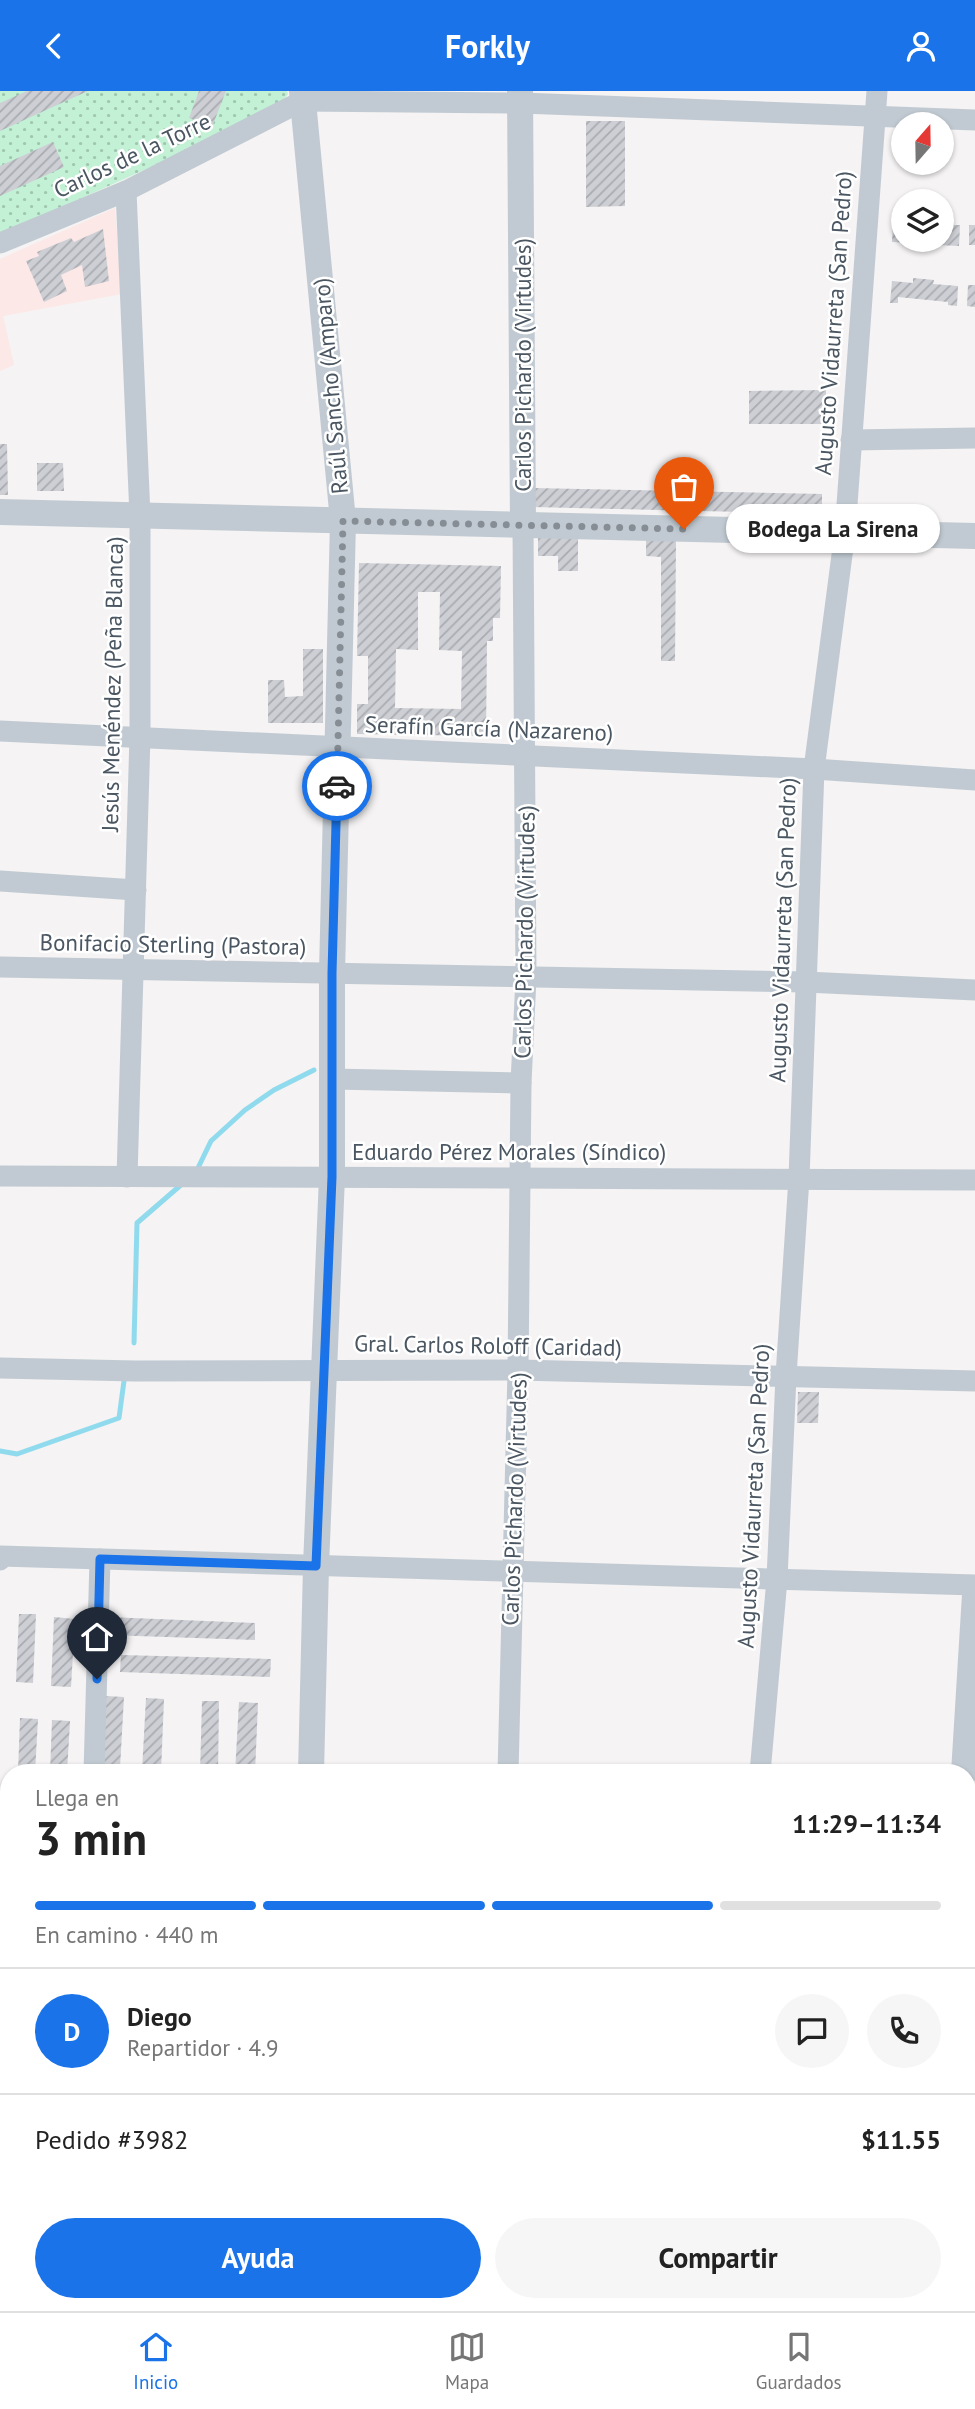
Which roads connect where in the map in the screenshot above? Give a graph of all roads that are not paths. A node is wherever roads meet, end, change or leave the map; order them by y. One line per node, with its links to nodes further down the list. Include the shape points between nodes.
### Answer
1 (877, 91): 4 (street, Augusto Vidaurreta (San Pedro))
2 (309, 95): 3 (street); 6 (street, Carlos de la Torre); 12 (street, Raúl Sancho (Amparo))
3 (520, 97): 4 (street); 13 (street, Carlos Pichardo (Virtudes))
4 (874, 116): 5 (street); 9 (street, Augusto Vidaurreta (San Pedro))
5 (975, 120)
6 (126, 191): 7 (street, Carlos de la Torre); 11 (street, Jesús Menéndez (Peña Blanca))
7 (0, 243)
8 (975, 438): 9 (street)
9 (851, 440): 14 (street, Augusto Vidaurreta (San Pedro))
10 (0, 512): 11 (street)
11 (140, 516): 12 (street); 17 (street, Jesús Menéndez (Peña Blanca))
12 (343, 521): 13 (street); 18 (street, Raúl Sancho (Amparo))
13 (523, 526): 14 (street); 19 (street, Carlos Pichardo (Virtudes))
14 (845, 532): 15 (street); 20 (street, Augusto Vidaurreta (San Pedro))
15 (975, 536)
16 (0, 731): 17 (street, Serafín García (Nazareno))
17 (140, 736): 18 (street, Serafín García (Nazareno)); 23 (street, Jesús Menéndez (Peña Blanca))
18 (338, 748): 19 (street, Serafín García (Nazareno)); 26 (street, Raúl Sancho (Amparo))
19 (525, 755): 20 (street, Serafín García (Nazareno)); 27 (street, Carlos Pichardo (Virtudes))
20 (814, 769): 21 (street, Serafín García (Nazareno)); 28 (street, Augusto Vidaurreta (San Pedro))
21 (975, 780)
22 (0, 881): 23 (street)
23 (136, 890): 25 (street, Jesús Menéndez (Peña Blanca))
24 (0, 967): 25 (street, Bonifacio Sterling (Pastora))
25 (133, 969): 26 (street, Bonifacio Sterling (Pastora)); 33 (street, Jesús Menéndez (Peña Blanca))
26 (332, 973): 27 (street, Bonifacio Sterling (Pastora)); 30 (street, Raúl Sancho (Amparo))
27 (526, 978): 28 (street, Bonifacio Sterling (Pastora)); 31 (street, Carlos Pichardo (Virtudes))
28 (806, 982): 29 (street, Bonifacio Sterling (Pastora)); 36 (street, Augusto Vidaurreta (San Pedro))
29 (975, 990)
30 (332, 1079): 31 (street); 34 (street, Raúl Sancho (Amparo))
31 (522, 1083): 35 (street, Carlos Pichardo (Virtudes))
32 (0, 1176): 33 (street, Eduardo Pérez Morales (Síndico))
33 (127, 1177): 34 (street, Eduardo Pérez Morales (Síndico))
34 (332, 1177): 35 (street, Eduardo Pérez Morales (Síndico)); 39 (street, Raúl Sancho (Amparo))
35 (521, 1178): 36 (street, Eduardo Pérez Morales (Síndico)); 40 (street, Carlos Pichardo (Virtudes))
36 (799, 1178): 37 (street, Eduardo Pérez Morales (Síndico)); 41 (street, Augusto Vidaurreta (San Pedro))
37 (975, 1180)
38 (0, 1368): 39 (street, Gral. Carlos Roloff (Caridad))
39 (325, 1370): 40 (street, Gral. Carlos Roloff (Caridad)); 45 (street, Raúl Sancho (Amparo))
40 (518, 1370): 41 (street, Gral. Carlos Roloff (Caridad)); 46 (street, Carlos Pichardo (Virtudes))
41 (786, 1376): 42 (street, Gral. Carlos Roloff (Caridad)); 47 (street, Augusto Vidaurreta (San Pedro))
42 (975, 1381)
43 (0, 1558): 44 (street)
44 (100, 1559): 45 (street); 50 (street)
45 (316, 1566): 46 (street); 51 (street, Raúl Sancho (Amparo))
46 (512, 1571): 47 (street); 52 (street, Carlos Pichardo (Virtudes))
47 (777, 1579): 48 (street); 53 (street, Augusto Vidaurreta (San Pedro))
48 (975, 1585)
49 (975, 1594): 54 (street)
50 (94, 1764)
51 (311, 1764)
52 (508, 1764)
53 (761, 1764)
54 (965, 1764)

